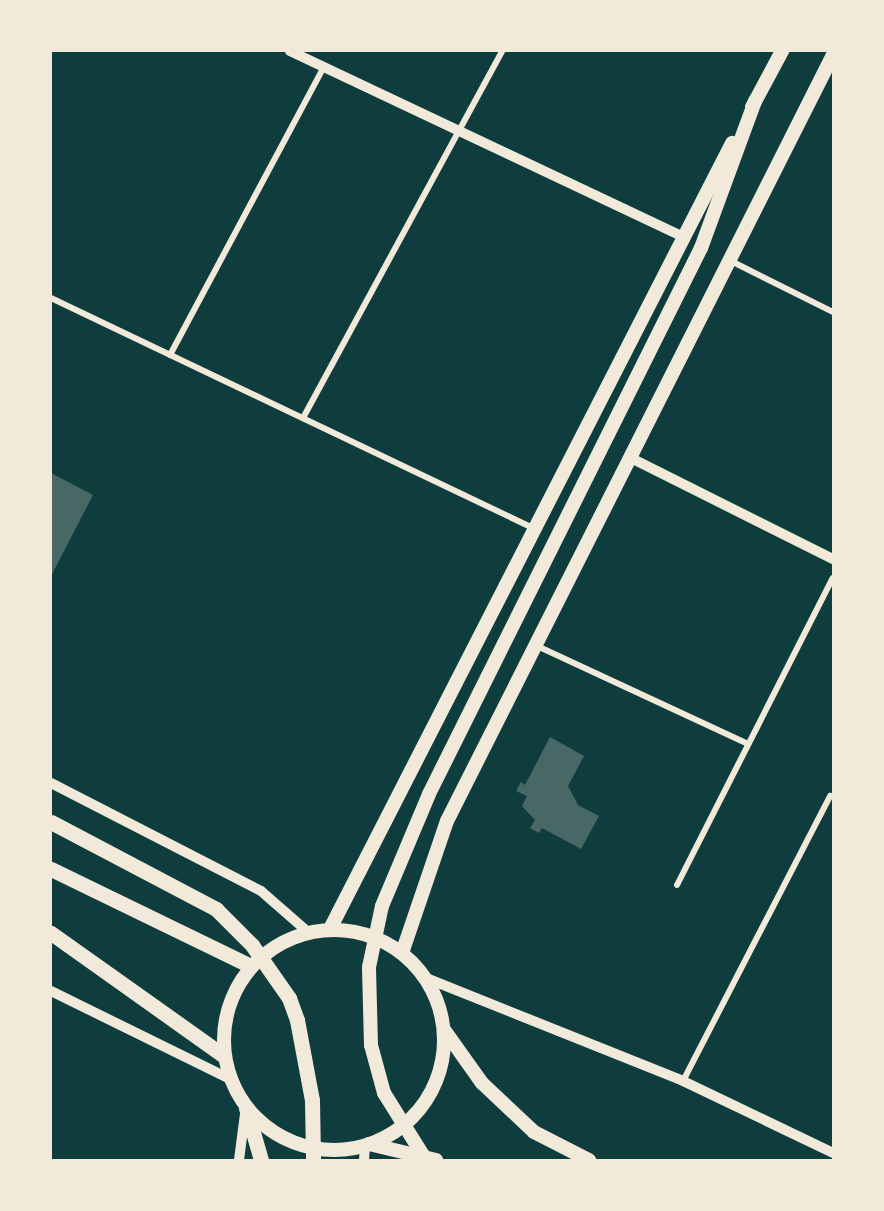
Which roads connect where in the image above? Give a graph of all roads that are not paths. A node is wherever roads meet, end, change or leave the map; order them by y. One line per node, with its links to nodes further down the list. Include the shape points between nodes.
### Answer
1 (290, 51): 5 (street)
2 (502, 51): 7 (street)
3 (782, 51): 6 (main road)
4 (833, 55): 9 (main road)
5 (324, 67): 7 (street); 12 (street)
6 (755, 101): 8 (main road); 42 (main road, via 701,248 429,794 382,906 369,967 371,1045 384,1093)
7 (461, 132): 8 (street); 13 (street)
8 (682, 237): 15 (main road)
9 (728, 260): 11 (street); 14 (main road)
10 (51, 298): 12 (street)
11 (833, 312)
12 (170, 355): 13 (street)
13 (303, 418): 15 (street)
14 (629, 457): 16 (street); 18 (main road)
15 (533, 528): 25 (main road)
16 (833, 559)
17 (833, 578): 19 (street)
18 (535, 645): 19 (street); 28 (main road, via 447,821)
19 (748, 744): 24 (street)
20 (51, 783): 26 (street, via 261,891)
21 (830, 796): 35 (street)
22 (51, 822): 41 (highway, via 216,909 252,945 289,998 297,1020 312,1100)
23 (51, 869): 29 (highway)
24 (677, 885)
25 (330, 929): 26 (main road); 28 (main road, via 373,936)
26 (308, 932): 29 (main road, via 277,945)
27 (51, 933): 33 (highway)
28 (402, 952): 30 (main road)
29 (252, 966): 33 (main road, via 227,1008)
30 (426, 978): 32 (main road); 35 (street)
31 (51, 991): 34 (street)
32 (445, 1031): 37 (main road, via 439,1076 429,1096 393,1134); 44 (main road, via 482,1083 534,1132)
33 (224, 1056): 34 (main road)
34 (230, 1079): 36 (main road)
35 (683, 1081): 38 (street)
36 (246, 1108): 37 (main road, via 270,1131 300,1145 333,1151); 39 (street); 40 (highway)
37 (366, 1150): 43 (main road)
38 (833, 1153)
39 (239, 1160)
40 (261, 1160)
41 (314, 1160)
42 (426, 1160)
43 (436, 1160)
44 (589, 1160)

